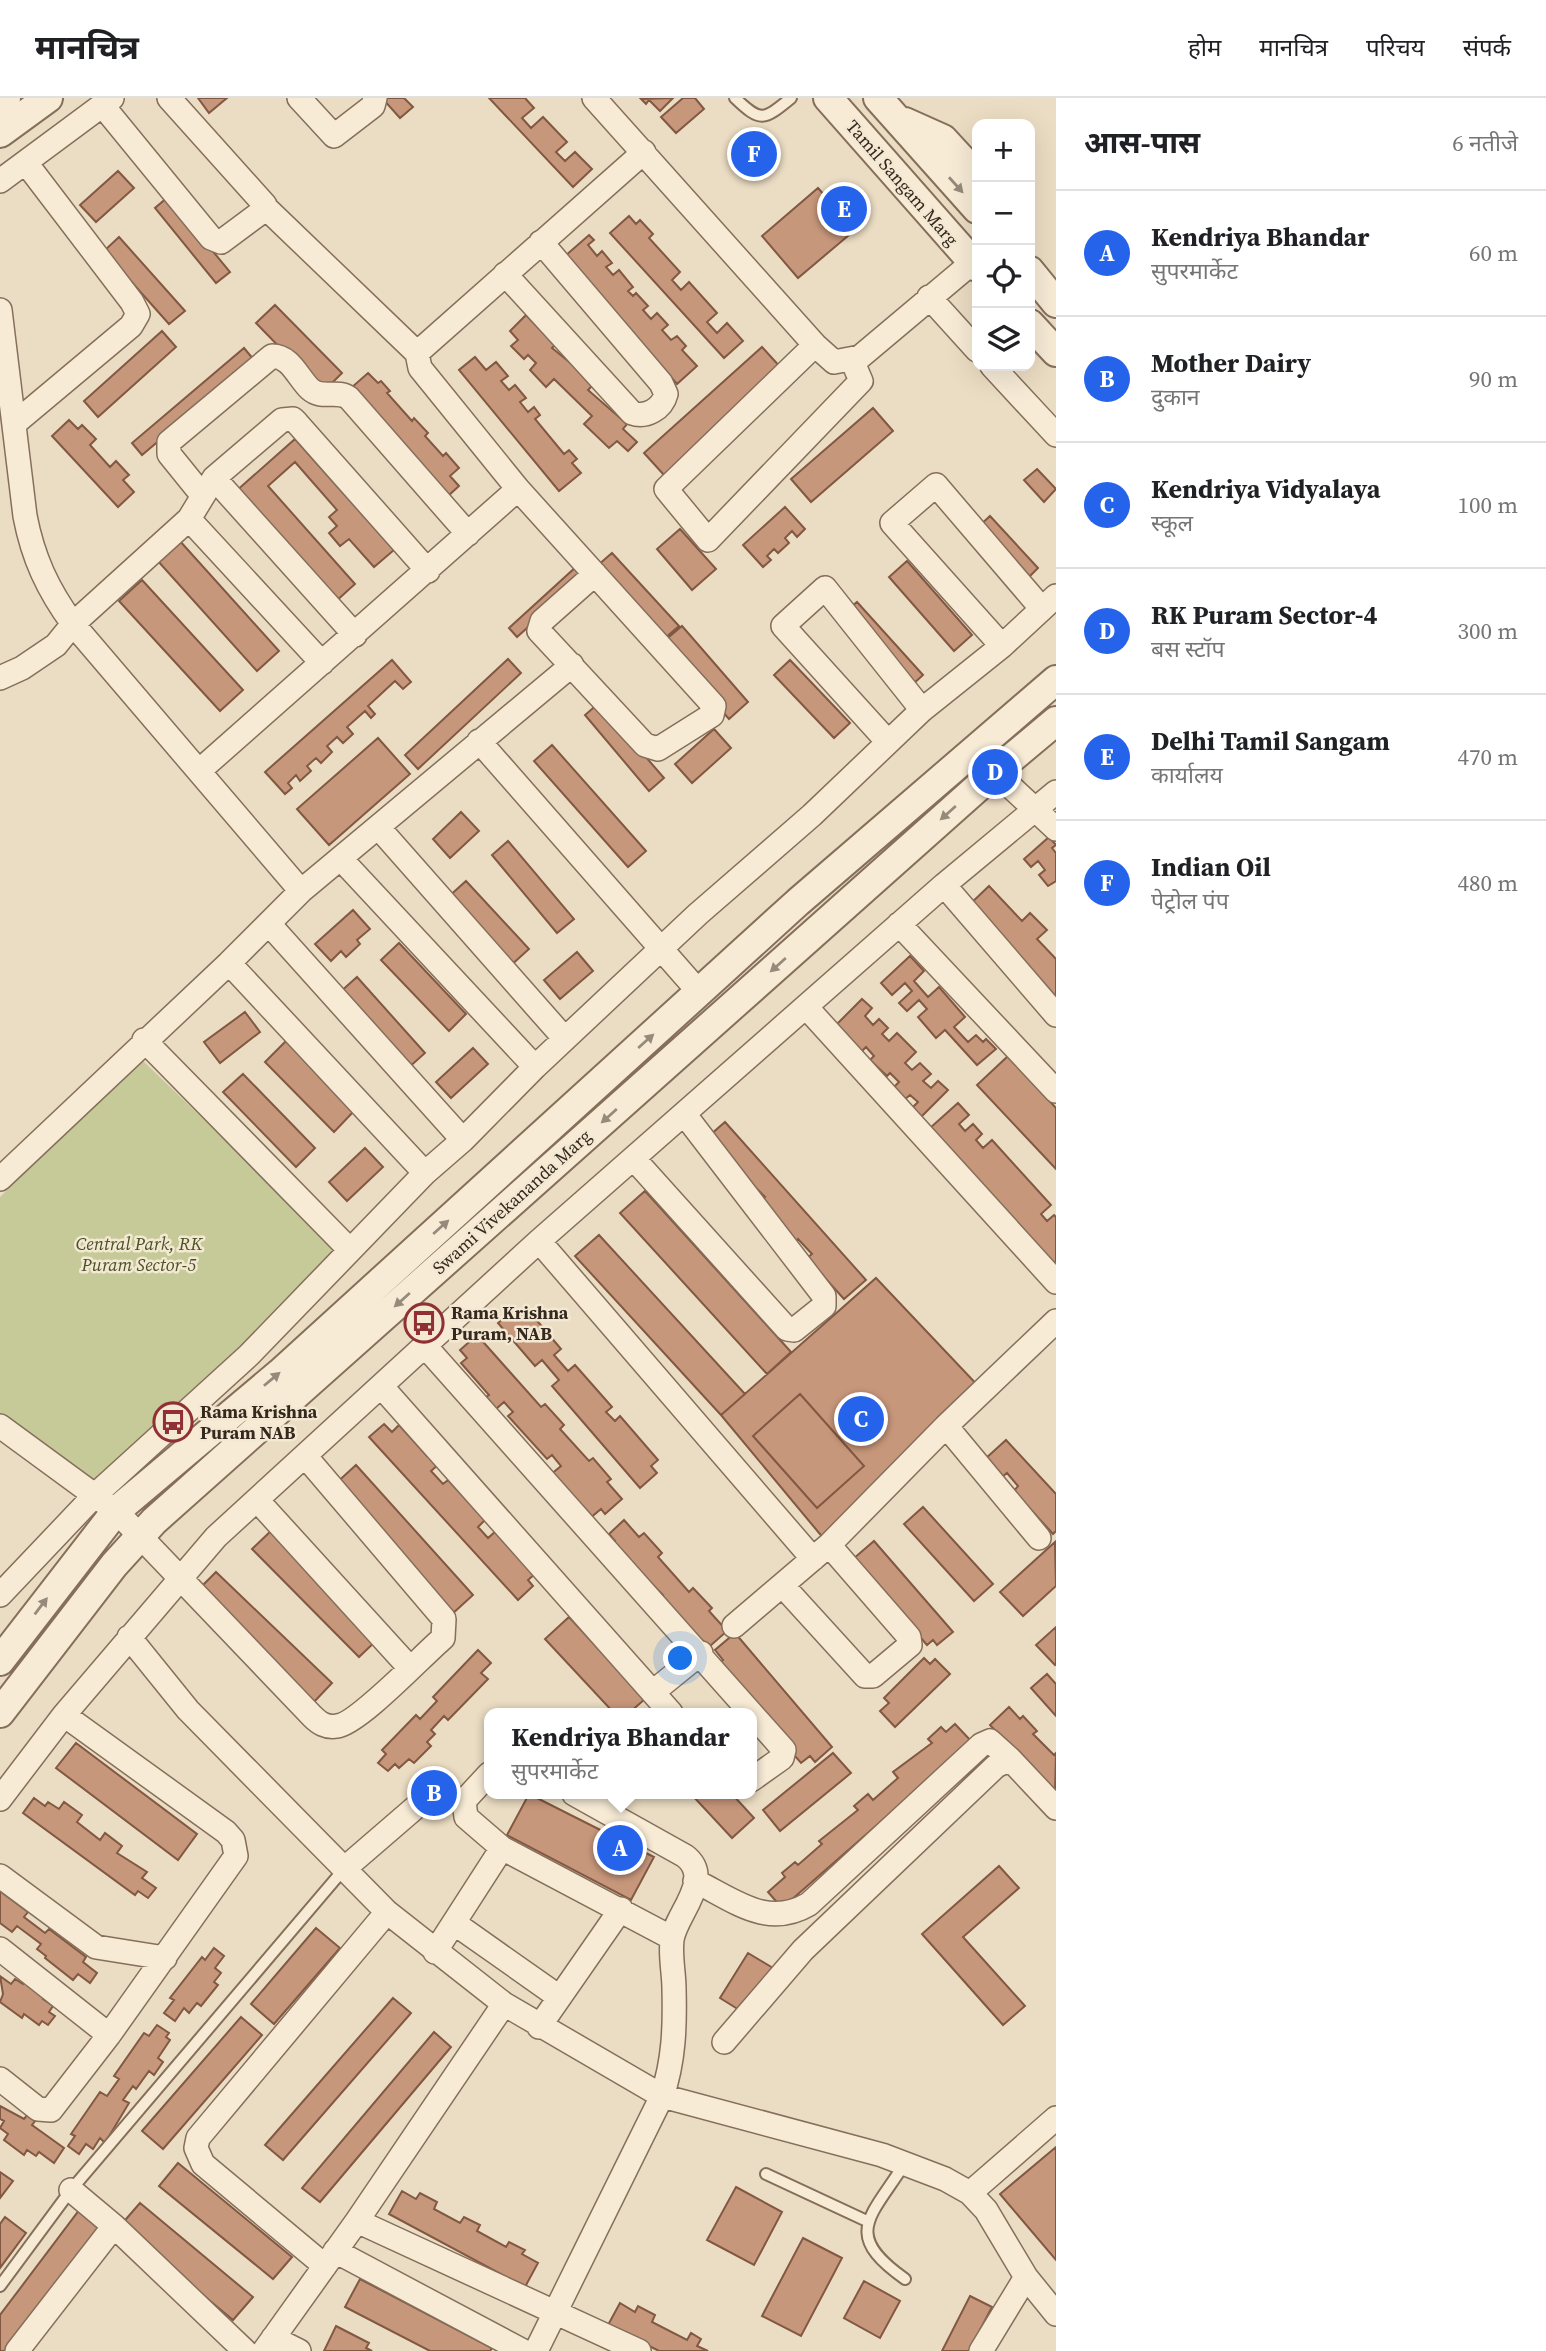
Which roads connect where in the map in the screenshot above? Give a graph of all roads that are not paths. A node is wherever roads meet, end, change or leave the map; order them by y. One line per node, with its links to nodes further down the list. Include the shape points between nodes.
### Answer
1 (6, 98): 10 (street)
2 (48, 98): 13 (street)
3 (169, 98): 19 (street)
4 (299, 98): 5 (street, via 334,136 373,106)
5 (375, 98)
6 (594, 98): 14 (street)
7 (735, 98): 8 (lane, via 760,118)
8 (791, 98)
9 (828, 98): 21 (street, Tamil Sangam Marg)
10 (0, 102)
11 (107, 102): 15 (street); 19 (street, via 214,240 224,241)
12 (887, 108): 16 (street, via 943,139); 18 (street, one-way to 18)
13 (0, 133)
14 (644, 152): 20 (street); 30 (street)
15 (26, 163): 17 (street); 37 (street, via 138,314 131,326)
16 (972, 171)
17 (0, 181)
18 (972, 203)
19 (265, 207): 32 (street)
20 (541, 242): 23 (street); 23 (street, via 661,383 666,394 660,405 650,413 632,413)
21 (972, 262)
22 (972, 267): 25 (street)
23 (505, 274): 32 (street)
24 (1035, 277): 26 (street)
25 (929, 297): 29 (street); 33 (street)
26 (1056, 303)
27 (0, 310): 37 (street)
28 (1035, 329): 31 (street)
29 (972, 344)
30 (815, 345): 33 (street, via 834,362); 33 (street, via 666,489 708,540 861,381)
31 (1056, 352)
32 (417, 353): 40 (street, via 420,368)
33 (852, 360)
34 (997, 371): 38 (street)
35 (324, 395): 36 (street); 39 (street, via 311,389 282,357 272,356 169,442 169,454); 42 (street, via 340,393 349,398)
36 (288, 419): 39 (street); 43 (street, via 297,423)
37 (14, 424): 46 (street, via 31,548 50,592)
38 (1056, 436)
39 (209, 487): 41 (street); 47 (street)
40 (518, 489): 42 (street); 44 (street)
41 (189, 519): 46 (street); 49 (street)
42 (468, 534): 43 (street)
43 (428, 571): 47 (street)
44 (595, 574): 50 (street, via 539,625 539,631); 50 (street, via 716,709 662,747 651,748)
45 (1049, 603): 48 (street); 48 (street, via 936,485 892,523)
46 (73, 624): 51 (street, via 46,653); 57 (street)
47 (355, 635): 49 (street)
48 (1002, 646): 53 (street)
49 (322, 663): 57 (street)
50 (572, 665): 55 (street)
51 (0, 678)
52 (1056, 680): 70 (street, Swami Vivekananda Marg)
53 (922, 710): 56 (street); 56 (street, via 825,588 783,626)
54 (1056, 721): 58 (street, Swami Vivekananda Marg)
55 (479, 741): 61 (street); 68 (street)
56 (888, 742): 68 (street)
57 (199, 771): 65 (street)
58 (995, 772): 60 (street); 93 (street, Swami Vivekananda Marg, one-way to 93)
59 (1056, 792): 60 (street)
60 (1037, 808): 62 (street); 64 (street)
61 (378, 827): 63 (street); 73 (street)
62 (1056, 829)
63 (341, 859): 65 (street); 75 (street)
64 (944, 884): 67 (street); 72 (street)
65 (301, 891): 66 (street)
66 (269, 924): 69 (street); 78 (street)
67 (900, 924): 71 (street); 76 (street)
68 (663, 950): 70 (street); 73 (street)
69 (229, 963): 74 (street); 80 (street)
70 (699, 992): 92 (street, Swami Vivekananda Marg, one-way to 70, via 280,1373)
71 (807, 1007): 77 (street); 84 (street)
72 (1056, 1015)
73 (565, 1039): 75 (street)
74 (144, 1041): 81 (street); 83 (street)
75 (535, 1067): 78 (street)
76 (1056, 1091)
77 (685, 1115): 79 (street); 79 (street, via 824,1296 824,1306 794,1330 787,1329)
78 (463, 1140): 80 (street)
79 (634, 1159): 82 (street)
80 (425, 1173): 83 (street)
81 (0, 1178)
82 (539, 1241): 86 (street); 95 (street)
83 (349, 1250): 92 (street)
84 (1056, 1282)
85 (1056, 1321): 89 (street)
86 (425, 1346): 87 (street); 101 (street)
87 (382, 1386): 90 (street); 104 (street)
88 (0, 1426): 92 (street)
89 (946, 1426): 94 (street); 95 (street)
90 (306, 1457): 91 (street); 103 (street, via 443,1619 443,1638)
91 (257, 1500): 96 (street); 103 (street)
92 (105, 1504): 93 (street); 97 (street); 102 (street, Swami Vivekananda Marg, one-way to 92)
93 (140, 1536): 96 (street); 107 (street, Swami Vivekananda Marg)
94 (1039, 1538)
95 (821, 1552): 98 (street); 98 (street, via 909,1637 910,1645 873,1676 866,1676)
96 (178, 1579): 100 (street); 103 (street, via 327,1726 344,1724)
97 (4, 1584)
98 (783, 1586): 99 (street)
99 (734, 1626)
100 (129, 1637): 108 (street); 118 (street, via 188,1710)
101 (701, 1653): 104 (street); 106 (street)
102 (0, 1661)
103 (409, 1667)
104 (653, 1692): 105 (street)
105 (667, 1708)
106 (748, 1708)
107 (0, 1713)
108 (64, 1715): 113 (street); 127 (street, via 233,1840 236,1856)
109 (757, 1718): 111 (street, via 784,1750 784,1756)
110 (1010, 1759): 116 (street); 120 (street, via 990,1741 981,1745 794,1913 760,1914); 132 (street, via 996,1766 803,1950)
111 (757, 1776)
112 (484, 1779): 115 (street)
113 (0, 1799)
114 (583, 1799): 120 (street, via 685,1856 694,1867)
115 (464, 1801): 117 (street, via 466,1818); 118 (street, via 447,1795 424,1800)
116 (1056, 1808)
117 (502, 1848): 121 (street); 123 (street)
118 (344, 1870): 122 (street); 138 (lane)
119 (0, 1876): 127 (street, via 96,1947)
120 (695, 1881): 124 (street)
121 (621, 1909): 124 (street); 128 (street)
122 (387, 1912): 126 (street); 143 (street, via 198,2138 196,2148 203,2164)
123 (454, 1923): 126 (street); 128 (street)
124 (672, 1938): 134 (street, via 675,2026)
125 (0, 1949): 131 (street)
126 (435, 1952): 129 (street)
127 (165, 1958): 131 (street)
128 (559, 1997): 130 (street)
129 (503, 2004): 130 (street); 140 (street)
130 (539, 2027): 134 (street)
131 (109, 2035): 133 (street, via 51,2110 37,2109)
132 (724, 2042)
133 (0, 2079)
134 (662, 2096): 136 (street); 147 (street)
135 (1056, 2118): 139 (street)
136 (905, 2163): 139 (street); 141 (lane)
137 (766, 2174): 141 (lane)
138 (71, 2190): 142 (street); 146 (lane)
139 (970, 2193): 144 (street, via 986,2210)
140 (357, 2221): 143 (street); 147 (street)
141 (869, 2222): 145 (lane, via 872,2252)
142 (114, 2226): 150 (street); 151 (street)
143 (330, 2258): 149 (street); 153 (street)
144 (1026, 2277): 148 (street); 156 (street)
145 (905, 2279)
146 (0, 2286)
147 (555, 2310): 154 (street); 155 (street)
148 (1056, 2314)
149 (268, 2344): 152 (street)
150 (232, 2346)
151 (17, 2351)
152 (299, 2351)
153 (523, 2351)
154 (536, 2351)
155 (639, 2351)
156 (981, 2351)

